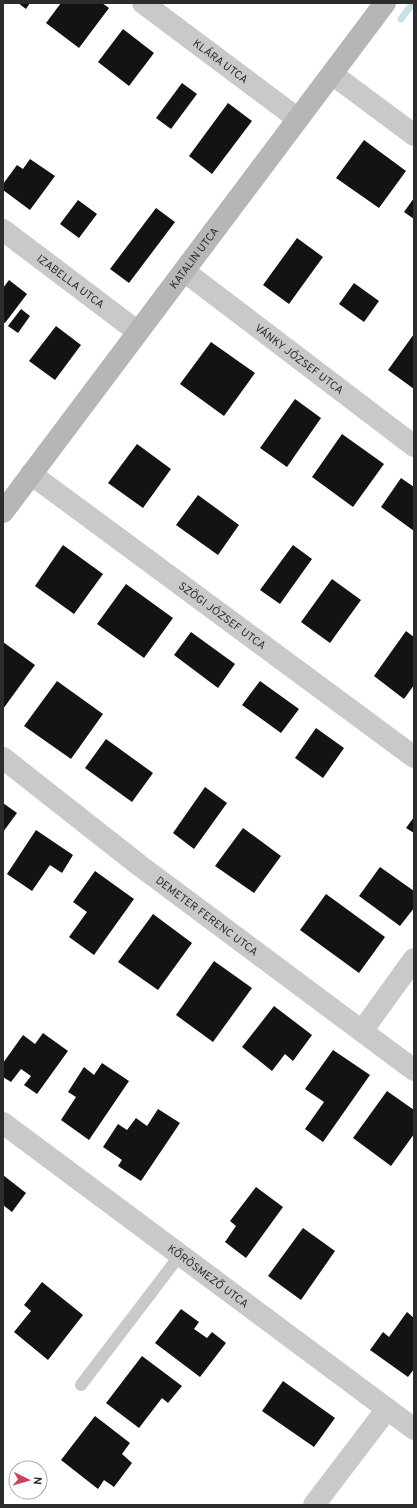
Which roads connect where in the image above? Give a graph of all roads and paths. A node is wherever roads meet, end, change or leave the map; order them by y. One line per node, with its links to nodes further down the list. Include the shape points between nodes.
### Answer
1 (143, 3): 4 (street, KLÁRA UTCA)
2 (385, 3): 3 (street, KATALIN UTCA)
3 (332, 74): 4 (street, KATALIN UTCA); 5 (street)
4 (298, 119): 7 (street, KATALIN UTCA)
5 (414, 135)
6 (3, 230): 8 (street, IZABELLA UTCA)
7 (184, 271): 8 (street, KATALIN UTCA); 9 (street, VÁNKY JÓZSEF UTCA)
8 (138, 332): 10 (street, KATALIN UTCA)
9 (414, 446)
10 (31, 474): 11 (street, KATALIN UTCA); 12 (street, SZÖGI JÓZSEF UTCA)
11 (3, 512)
12 (414, 757)
13 (3, 758): 15 (street, DEMETER FERENC UTCA, via 139,865)
14 (414, 959): 15 (street)
15 (362, 1031): 16 (street, DEMETER FERENC UTCA)
16 (414, 1070)
17 (3, 1123): 18 (street, KŐRÖSMEZŐ UTCA)
18 (180, 1255): 19 (lane); 20 (street, KŐRÖSMEZŐ UTCA)
19 (81, 1385)
20 (386, 1409): 21 (street, KŐRÖSMEZŐ UTCA); 22 (street)
21 (414, 1430)
22 (314, 1505)

